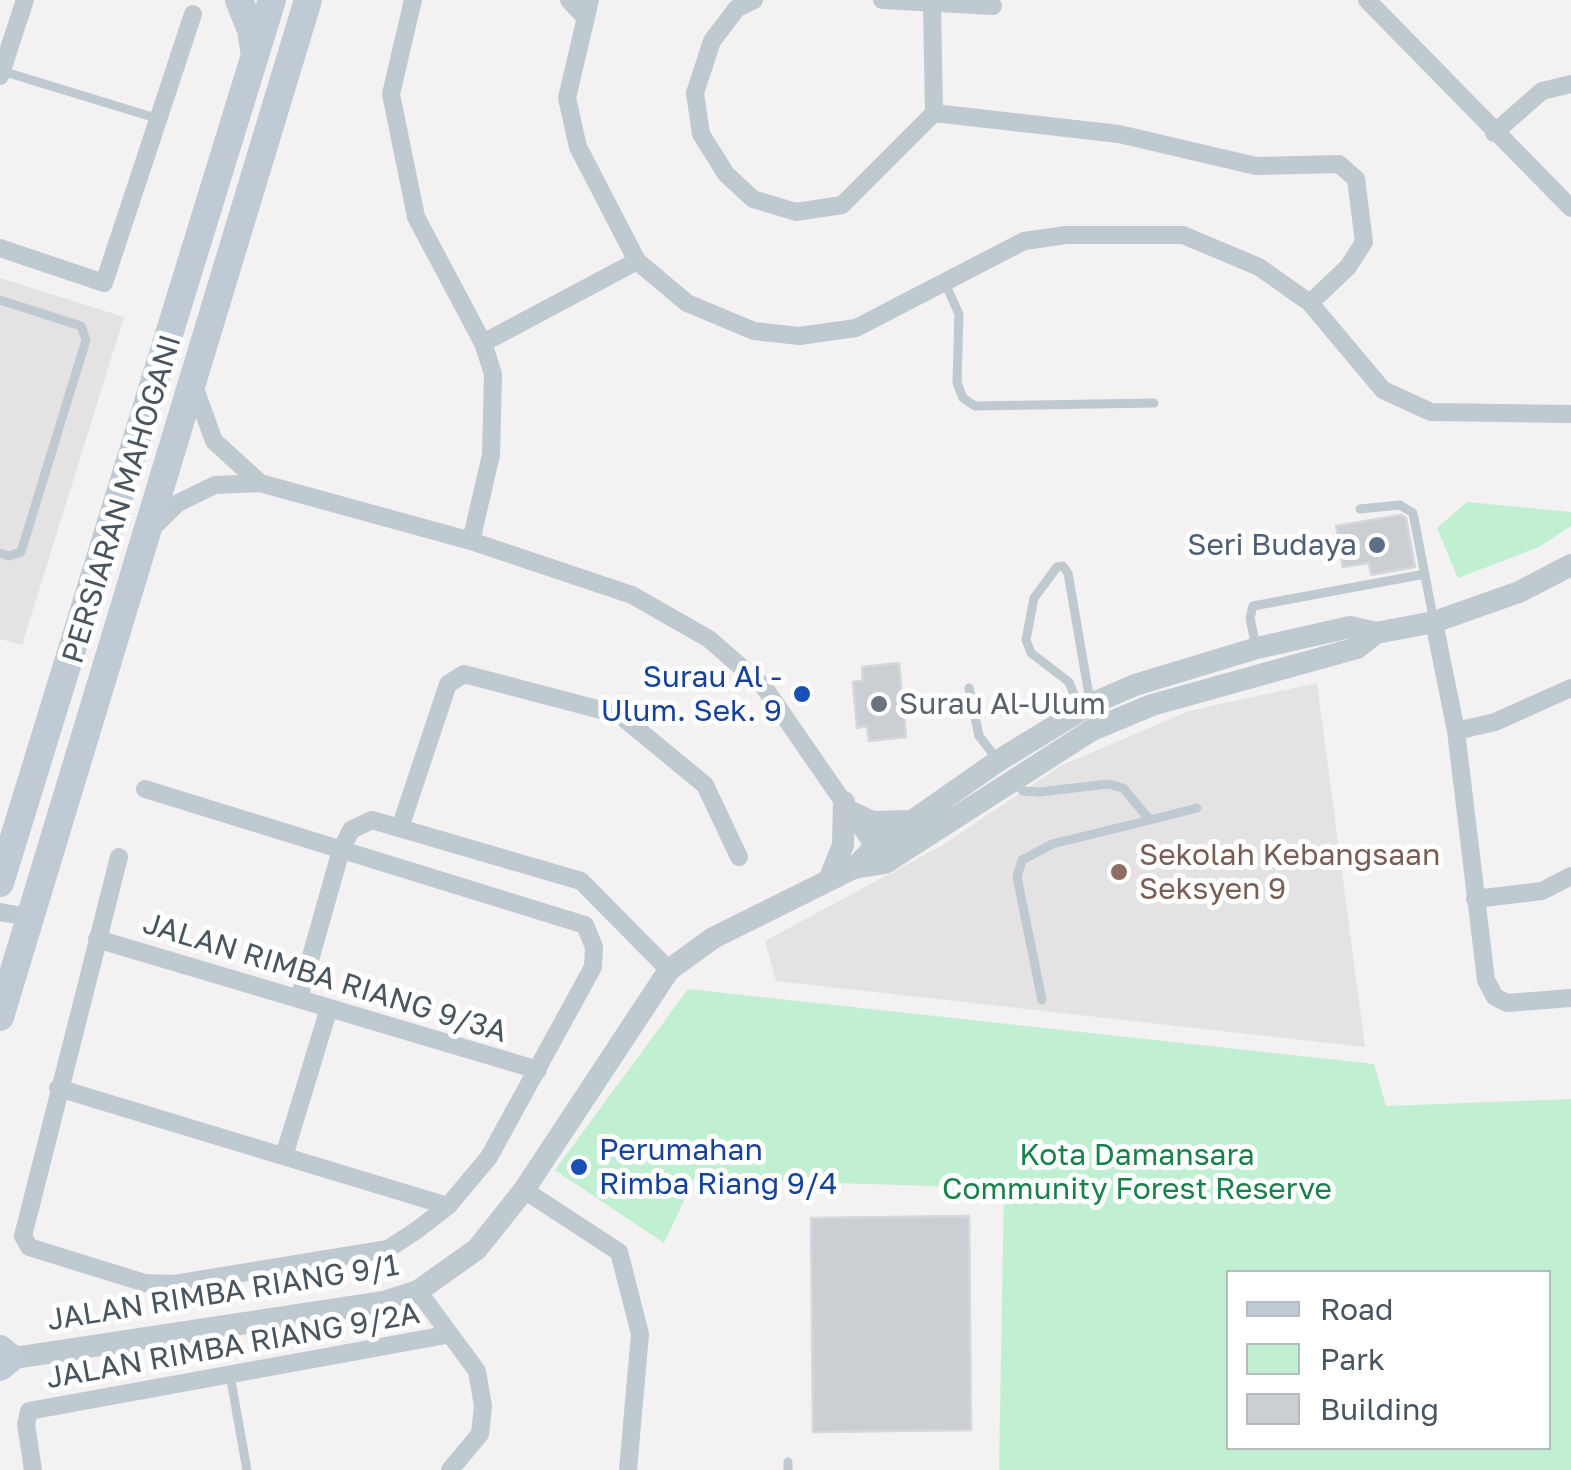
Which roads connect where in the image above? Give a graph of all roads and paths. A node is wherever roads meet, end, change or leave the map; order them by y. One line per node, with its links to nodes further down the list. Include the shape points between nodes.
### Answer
1 (25, 0): 14 (street)
2 (239, 0): 15 (main road)
3 (272, 0): 15 (main road, PERSIARAN MAHOGANI)
4 (308, 0): 28 (main road, PERSIARAN MAHOGANI)
5 (413, 0): 27 (street, via 391,94 416,217)
6 (569, 0): 12 (street)
7 (754, 0): 18 (street, via 737,8 712,41 695,93 701,134 726,174 753,200 796,212 842,205)
8 (882, 0): 10 (street)
9 (1367, 0): 20 (street)
10 (932, 5): 11 (street); 18 (street)
11 (993, 6)
12 (587, 8): 23 (street, via 566,98 578,147)
13 (193, 14): 19 (street)
14 (6, 40): 16 (street)
15 (254, 57): 57 (main road, PERSIARAN MAHOGANI)
16 (1, 74): 19 (lane)
17 (1571, 84): 20 (street, via 1542,92)
18 (934, 112): 26 (street, via 1119,134 1256,166 1339,164 1356,179 1364,242)
19 (159, 119): 22 (street, via 104,284)
20 (1494, 133): 21 (street)
21 (1571, 208)
22 (0, 248)
23 (637, 261): 24 (street, via 686,303 754,331 799,336 856,328); 27 (street)
24 (943, 281): 26 (street, via 1024,241 1183,235 1258,267); 29 (lane, via 958,314 956,383 975,406)
25 (0, 300): 35 (lane, via 81,326 86,340 20,552)
26 (1310, 303): 30 (street, via 1383,390 1430,412)
27 (483, 344): 34 (street, via 495,414)
28 (192, 380): 31 (street, via 214,441); 33 (main road, PERSIARAN MAHOGANI)
29 (1154, 403)
30 (1571, 414)
31 (260, 483): 33 (street, via 215,485 195,494); 34 (street)
32 (1360, 510): 37 (lane, via 1408,508)
33 (145, 535): 62 (main road, PERSIARAN MAHOGANI)
34 (471, 541): 48 (street, via 632,596 709,639 780,705)
35 (0, 554)
36 (1571, 564): 38 (street, JALAN RIMBA RIANG 9/1, via 1519,592)
37 (1425, 574): 38 (lane); 40 (lane, via 1253,606)
38 (1434, 622): 39 (street, JALAN RIMBA RIANG 9/1); 45 (street)
39 (1376, 632): 40 (street, JALAN RIMBA RIANG 9/1, via 1350,626); 41 (street, via 1357,648)
40 (1256, 648): 41 (street); 44 (street, JALAN RIMBA RIANG 9/1)
41 (1263, 673): 46 (street, via 1152,705)
42 (969, 688): 46 (lane, via 980,736)
43 (1571, 688): 45 (street, via 1496,722)
44 (1085, 707): 44 (lane, via 1068,573 1056,567 1034,598 1026,640); 46 (street, JALAN RIMBA RIANG 9/1)
45 (1456, 731): 60 (street)
46 (1005, 769): 50 (street, JALAN RIMBA RIANG 9/1); 51 (lane, via 1023,792 1123,788); 54 (street)
47 (145, 789): 53 (street)
48 (848, 807): 50 (street, via 888,824); 54 (street); 59 (street)
49 (1197, 808): 51 (lane)
50 (913, 820): 54 (street, JALAN RIMBA RIANG 9/1)
51 (1150, 820): 67 (lane, via 1052,844 1022,860 1017,877)
52 (400, 828): 53 (street, via 372,820 351,830); 56 (street, via 448,684 464,674 620,715 705,785); 64 (street, via 581,881)
53 (341, 850): 66 (street); 70 (street, via 585,925 593,967)
54 (880, 856): 59 (street, JALAN RIMBA RIANG 9/1)
55 (119, 857): 63 (street)
56 (739, 857)
57 (1, 876)
58 (1571, 876): 60 (street, via 1542,891)
59 (829, 880): 64 (street, JALAN RIMBA RIANG 9/1, via 713,938)
60 (1475, 898): 65 (street, via 1494,997 1506,1003)
61 (0, 912): 62 (street)
62 (29, 917): 69 (main road, PERSIARAN MAHOGANI)
63 (97, 939): 66 (street, JALAN RIMBA RIANG 9/3A); 71 (street)
64 (669, 970): 73 (street, JALAN RIMBA RIANG 9/1)
65 (1571, 998)
66 (299, 999): 68 (street, JALAN RIMBA RIANG 9/3A)
67 (1042, 1000)
68 (328, 1008): 70 (street, JALAN RIMBA RIANG 9/3A); 72 (street)
69 (0, 1017)
70 (538, 1070): 74 (street, via 490,1157)
71 (58, 1088): 72 (street); 74 (street, via 23,1236 29,1247 145,1283 174,1284 388,1249)
72 (284, 1156): 74 (street)
73 (524, 1190): 75 (street, JALAN RIMBA RIANG 9/1, via 477,1249); 82 (street, via 619,1252 640,1334)
74 (448, 1206)
75 (418, 1291): 76 (street); 77 (street, JALAN RIMBA RIANG 9/1, via 384,1302)
76 (446, 1335): 78 (street, JALAN RIMBA RIANG 9/2A); 81 (street, via 477,1371 482,1406 480,1434)
77 (3, 1358)
78 (230, 1375): 79 (street, JALAN RIMBA RIANG 9/2A, via 29,1411); 80 (lane)
79 (33, 1470)
80 (247, 1470)
81 (450, 1470)
82 (628, 1470)

